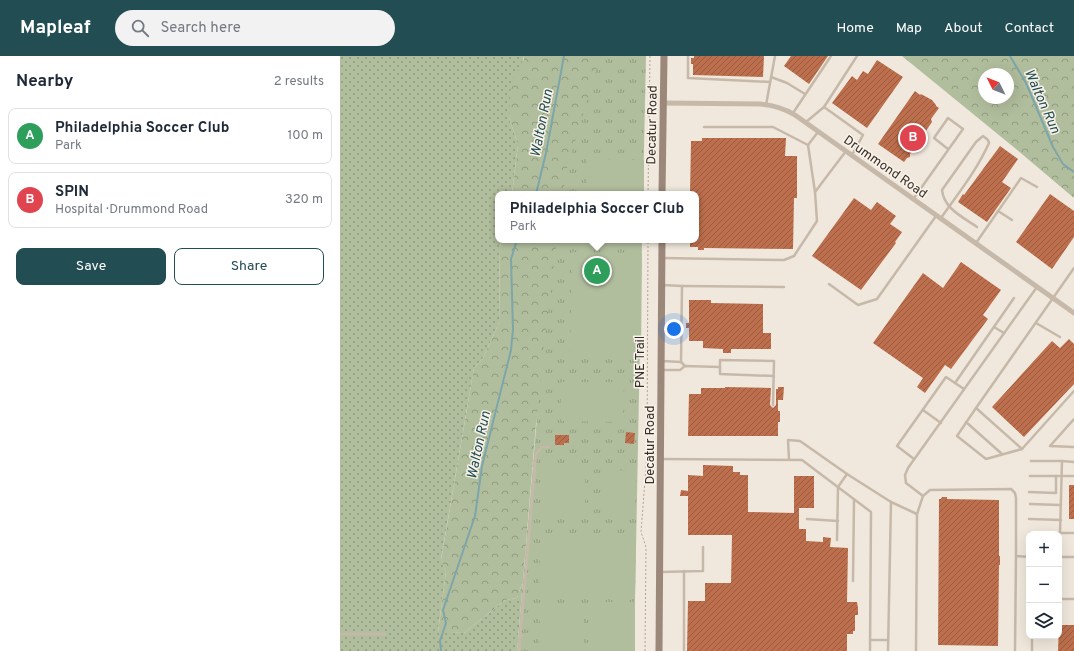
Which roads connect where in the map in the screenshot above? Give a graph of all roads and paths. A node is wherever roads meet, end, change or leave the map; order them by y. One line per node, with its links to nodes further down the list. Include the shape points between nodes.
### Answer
1 (650, 56): 22 (path)
2 (664, 56): 10 (street, Decatur Road)
3 (688, 56): 8 (lane, via 688,78)
4 (775, 56): 7 (lane)
5 (832, 56): 9 (lane)
6 (856, 56): 12 (lane)
7 (771, 77): 8 (lane); 9 (lane)
8 (770, 82): 11 (lane)
9 (805, 94): 13 (lane)
10 (663, 103): 11 (street, Drummond Road); 23 (street, Decatur Road)
11 (766, 105): 13 (street, Drummond Road)
12 (824, 107): 14 (lane); 20 (lane, via 864,135)
13 (793, 113): 14 (street, Drummond Road)
14 (806, 122): 16 (street, Drummond Road)
15 (704, 127): 17 (lane, via 773,127)
16 (818, 131): 17 (lane); 19 (street, Drummond Road)
17 (808, 145): 24 (lane)
18 (948, 149): 18 (lane, via 963,128 948,118 934,138); 25 (lane)
19 (846, 150): 20 (street, Drummond Road); 24 (lane)
20 (852, 155): 25 (street, Drummond Road)
21 (1037, 187): 27 (lane, via 1021,178)
22 (648, 191)
23 (662, 191)
24 (815, 192): 34 (lane, via 816,221 794,256 784,260)
25 (913, 199): 28 (street, Drummond Road)
26 (949, 207): 26 (lane, via 989,143 982,136 942,190); 28 (lane); 30 (lane)
27 (998, 211): 29 (lane); 33 (lane)
28 (939, 217): 33 (street, Drummond Road); 36 (lane, via 877,298 858,305)
29 (1012, 220)
30 (977, 227)
31 (648, 243): 110 (path, PNE Trail, via 647,454 641,532 646,547)
32 (662, 243): 34 (street, Decatur Road)
33 (976, 243): 40 (street, Drummond Road)
34 (662, 258): 37 (street, Decatur Road)
35 (1074, 268): 42 (lane)
36 (829, 284)
37 (662, 285): 38 (lane); 48 (street, Decatur Road)
38 (682, 286): 39 (lane); 49 (lane)
39 (784, 287)
40 (1037, 287): 42 (street, Drummond Road); 46 (lane)
41 (1014, 298): 45 (lane)
42 (1054, 298): 43 (street, Drummond Road); 44 (lane)
43 (1074, 313)
44 (1036, 323): 47 (lane); 58 (lane)
45 (994, 327): 46 (lane); 54 (lane)
46 (1004, 334): 55 (lane)
47 (1060, 337)
48 (661, 361): 49 (lane); 52 (street, Decatur Road)
49 (681, 362): 50 (lane)
50 (685, 366): 51 (lane); 52 (lane, via 680,370)
51 (720, 367): 53 (lane, via 720,374); 53 (lane, via 720,360 774,361)
52 (661, 370): 67 (street, Decatur Road)
53 (774, 376): 57 (lane)
54 (955, 383): 55 (lane); 59 (lane, via 946,377)
55 (964, 389): 62 (lane)
56 (1074, 391): 65 (lane)
57 (773, 405)
58 (976, 408): 61 (lane); 65 (lane)
59 (923, 410): 62 (lane); 69 (lane, via 897,446)
60 (1074, 419): 64 (lane, via 1050,446)
61 (966, 422): 66 (lane); 66 (lane, via 957,436 986,459)
62 (941, 423): 69 (lane)
63 (549, 447): 109 (lane, via 542,447 536,454)
64 (1074, 447)
65 (1022, 449): 66 (lane)
66 (1002, 454)
67 (660, 458): 68 (lane); 100 (street, Decatur Road)
68 (789, 459): 73 (lane, via 788,440 800,441); 78 (lane, via 802,460)
69 (914, 459): 80 (lane, via 904,475 906,483)
70 (1031, 461): 71 (lane)
71 (1062, 461): 72 (lane); 76 (lane)
72 (1074, 462)
73 (847, 474): 78 (lane); 82 (lane)
74 (1030, 476): 75 (lane)
75 (1056, 476): 76 (lane); 79 (lane, via 1056,493)
76 (1062, 476): 77 (lane); 84 (lane)
77 (1074, 476)
78 (838, 487): 81 (lane); 89 (lane)
79 (1029, 492)
80 (923, 496): 85 (lane); 95 (lane, via 930,490 1011,489 1016,498)
81 (854, 500): 101 (lane); 107 (lane, via 871,512)
82 (891, 502): 85 (lane); 108 (lane)
83 (1030, 504): 84 (lane)
84 (1061, 505): 88 (lane)
85 (918, 514): 115 (lane)
86 (807, 519): 89 (lane)
87 (1029, 519): 88 (lane)
88 (1061, 520): 90 (lane)
89 (838, 521): 93 (lane)
90 (1060, 531)
91 (1062, 533): 92 (lane)
92 (1074, 533)
93 (837, 540)
94 (703, 548): 99 (lane, via 703,571)
95 (1016, 556): 96 (lane); 116 (lane)
96 (1026, 557)
97 (1062, 557): 98 (lane)
98 (1074, 557)
99 (684, 571): 100 (lane); 112 (lane)
100 (660, 572): 111 (street, Decatur Road)
101 (853, 581)
102 (1074, 599): 103 (lane, via 1059,599)
103 (1059, 603)
104 (340, 634): 105 (lane)
105 (385, 634)
106 (1032, 639): 117 (lane)
107 (870, 640): 108 (lane); 113 (lane)
108 (888, 640): 114 (lane)
109 (519, 651)
110 (645, 651)
111 (659, 651)
112 (684, 651)
113 (870, 651)
114 (888, 651)
115 (916, 651)
116 (1015, 651)
117 (1032, 651)

